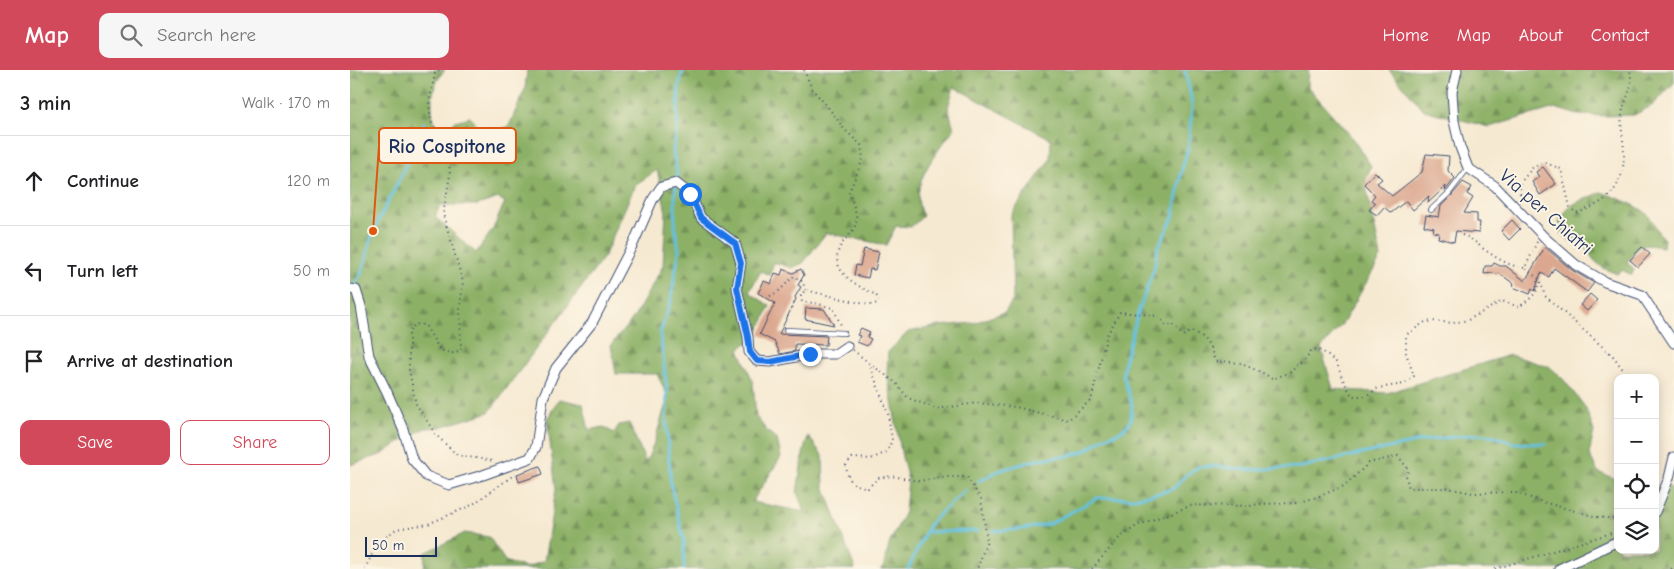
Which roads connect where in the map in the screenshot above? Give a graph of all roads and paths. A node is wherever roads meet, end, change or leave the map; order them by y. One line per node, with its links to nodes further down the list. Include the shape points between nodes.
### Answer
1 (439, 70): 23 (path, via 435,74 429,102 431,122 448,146 450,176 443,214 463,282 461,350 452,353 440,350 425,324 415,324 409,332 409,370 416,404 436,435 457,455)
2 (804, 70): 13 (path, via 812,89 861,145 863,159 849,192 856,224 840,246 837,259 846,278 879,300 869,305)
3 (1457, 70): 5 (street, via 1452,92 1454,121)
4 (1630, 70): 6 (path, via 1630,92 1622,114 1623,175 1616,190 1590,208 1576,212 1570,207 1561,170 1546,163 1534,166 1520,183)
5 (1468, 168): 7 (lane); 8 (street, Via per Chiatri, via 1495,186)
6 (1520, 201)
7 (1431, 210)
8 (1540, 232): 10 (path); 17 (street, Via per Chiatri, via 1576,265 1605,282 1642,295)
9 (1462, 235): 10 (path, via 1512,267)
10 (1524, 268): 11 (path)
11 (1538, 280): 19 (path, via 1538,289 1519,307 1502,301 1468,320 1425,322 1406,335 1406,353 1414,376 1404,384 1378,388 1366,396 1352,396 1337,363 1322,350 1311,351 1291,372 1272,379 1240,363 1215,361 1202,336 1191,331 1183,336 1173,324 1167,326 1158,316 1120,312 1108,335 1091,400 1068,420 1016,407 977,404 937,409 908,398 895,382); 20 (path, via 1545,296 1614,357)
12 (353, 289): 22 (street, via 361,306 368,356 388,392 412,459 426,476 449,485)
13 (805, 290): 14 (path, via 803,282 794,276); 16 (path, via 802,302 833,308)
14 (770, 296)
15 (786, 330): 16 (lane)
16 (844, 334)
17 (1674, 343)
18 (847, 346): 19 (path); 22 (street, via 835,354 757,361 750,352 737,288 741,263 735,243 701,218 690,194 674,184 662,187 653,199 592,323 556,368 543,398 536,447)
19 (869, 363): 30 (path, via 888,414 892,440 887,452 871,459 852,458 846,465 848,476 855,485 868,488 878,478 892,476 918,481 967,476 981,499 987,542)
20 (1627, 374)
21 (1674, 457): 24 (street)
22 (530, 458): 29 (path, via 527,465 472,505 428,524 396,529 377,544)
23 (494, 461)
24 (1656, 509)
25 (1614, 519): 31 (path, via 1597,517 1513,492 1473,493 1447,488 1409,488 1406,477 1409,470 1398,456 1369,463 1344,486 1297,503 1193,505 1138,525 1118,540)
26 (1614, 532): 32 (path)
27 (1614, 543): 33 (street)
28 (1674, 567): 34 (path)
29 (365, 569)
30 (977, 569)
31 (1092, 569)
32 (1495, 569)
33 (1559, 569)
34 (1671, 569)

